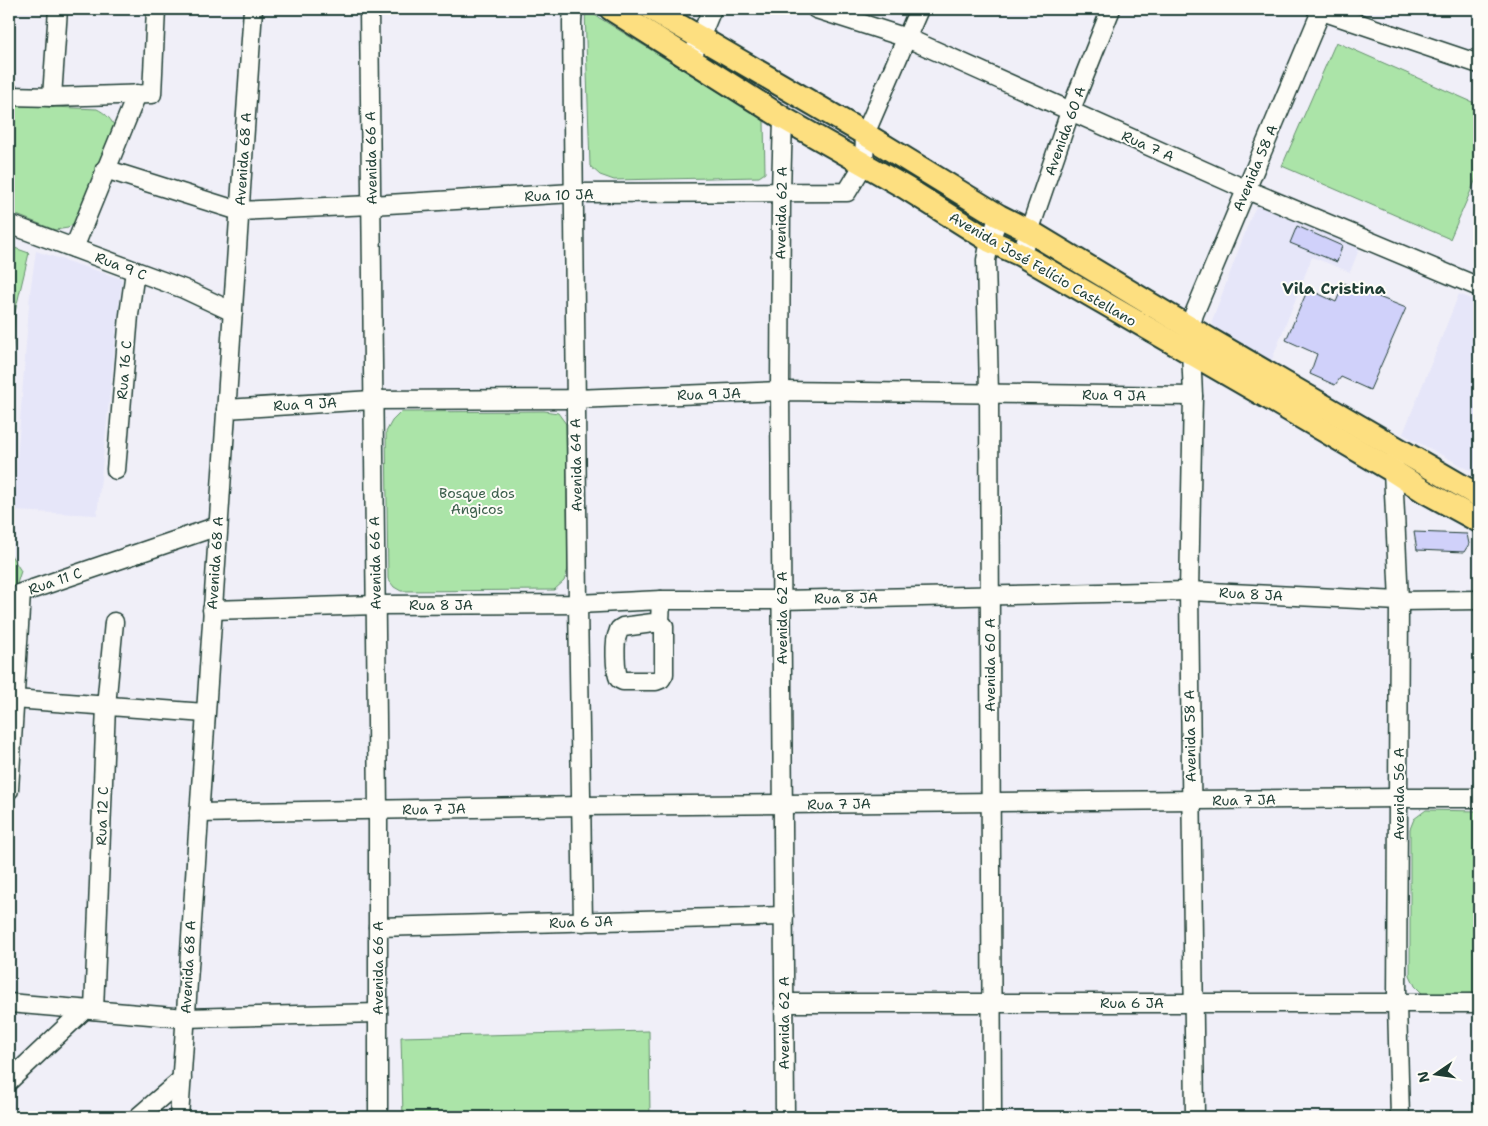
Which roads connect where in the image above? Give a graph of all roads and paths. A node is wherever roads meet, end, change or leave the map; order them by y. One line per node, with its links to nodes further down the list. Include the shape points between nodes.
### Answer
1 (58, 9): 19 (street)
2 (156, 9): 17 (street)
3 (253, 9): 29 (street, Avenida 68 A)
4 (369, 9): 28 (street, Avenida 66 A)
5 (573, 9): 27 (street, Avenida 64 A)
6 (611, 9): 15 (main road, Avenida José Felício Castellano)
7 (652, 9): 13 (main road, Avenida José Felício Castellano)
8 (712, 9): 13 (street)
9 (816, 9): 14 (street, Rua 7 A)
10 (919, 9): 14 (street)
11 (1112, 9): 20 (street, Avenida 60 A)
12 (1320, 9): 16 (street); 25 (street, Avenida 58 A)
13 (700, 38): 15 (street); 22 (main road, Avenida José Felício Castellano)
14 (907, 38): 20 (street, Rua 7 A); 22 (street)
15 (692, 60): 21 (main road, Avenida José Felício Castellano)
16 (1479, 64)
17 (144, 94): 19 (street); 24 (street)
18 (9, 96): 19 (street)
19 (52, 97)
20 (1070, 112): 25 (street, Rua 7 A); 32 (street, Avenida 60 A)
21 (783, 118): 23 (main road, Avenida José Felício Castellano); 26 (street, Avenida 62 A)
22 (865, 134): 23 (street); 30 (main road, Avenida José Felício Castellano)
23 (864, 164): 26 (street, Rua 10 JA, via 847,192); 33 (main road, Avenida José Felício Castellano)
24 (105, 169): 29 (street); 34 (street)
25 (1245, 189): 37 (street, Rua 7 A); 39 (street, Avenida 58 A)
26 (781, 192): 27 (street, Rua 10 JA); 41 (street, Avenida 62 A)
27 (573, 193): 28 (street, Rua 10 JA); 44 (street, Avenida 64 A)
28 (371, 206): 29 (street, Rua 10 JA); 45 (street, Avenida 66 A)
29 (239, 211): 38 (street, Avenida 68 A)
30 (1000, 216): 32 (main road, Avenida José Felício Castellano); 33 (street, Avenida 60 A)
31 (9, 224): 34 (street, Rua 9 C)
32 (1029, 231): 35 (street, Avenida 60 A); 39 (main road, Avenida José Felício Castellano)
33 (990, 241): 35 (main road, Avenida José Felício Castellano); 42 (street, Avenida 60 A, via 986,260)
34 (74, 248): 36 (street, Rua 9 C)
35 (1022, 255): 40 (main road, Avenida José Felício Castellano)
36 (135, 271): 38 (street, Rua 9 C); 48 (street, Rua 16 C)
37 (1479, 287)
38 (232, 312): 46 (street, Avenida 68 A)
39 (1190, 328): 40 (street, Avenida 58 A); 47 (main road, Avenida José Felício Castellano)
40 (1192, 355): 43 (street, Avenida 58 A); 49 (main road, Avenida José Felício Castellano)
41 (780, 391): 42 (street, Rua 9 JA); 44 (street, Rua 9 JA); 56 (street, Avenida 62 A)
42 (989, 393): 43 (street, Rua 9 JA); 54 (street, Avenida 60 A)
43 (1193, 396): 53 (street, Avenida 58 A)
44 (575, 398): 45 (street, Rua 9 JA); 59 (street, Avenida 64 A)
45 (372, 400): 46 (street, Rua 9 JA); 60 (street, Avenida 66 A)
46 (226, 409): 52 (street, Avenida 68 A)
47 (1396, 448): 49 (street, Avenida 56 A); 50 (main road, Avenida José Felício Castellano)
48 (116, 470)
49 (1393, 471): 51 (main road, Avenida José Felício Castellano); 58 (street, Avenida 56 A)
50 (1479, 496)
51 (1479, 521)
52 (218, 526): 61 (street, Avenida 68 A); 64 (street, Rua 11 C, via 21,593)
53 (1189, 591): 54 (street, Rua 8 JA); 58 (street, Rua 8 JA); 70 (street, Avenida 58 A)
54 (990, 595): 56 (street, Rua 8 JA); 71 (street, Avenida 60 A)
55 (660, 600): 56 (street, Rua 8 JA); 59 (street, Rua 8 JA); 63 (street)
56 (782, 600): 72 (street, Avenida 62 A)
57 (1479, 600): 58 (street, Rua 8 JA)
58 (1399, 601): 68 (street, Avenida 56 A)
59 (578, 604): 60 (street, Rua 8 JA); 73 (street, Avenida 64 A)
60 (376, 605): 61 (street, Rua 8 JA); 74 (street, Avenida 66 A)
61 (212, 610): 66 (street, Avenida 68 A)
62 (114, 622): 65 (street, Rua 12 C)
63 (660, 622)
64 (14, 699): 65 (street); 67 (street, Rua 11 C)
65 (106, 706): 66 (street); 85 (street, Rua 12 C)
66 (205, 713): 75 (street, Avenida 68 A)
67 (9, 790)
68 (1399, 798): 69 (street, Rua 7 JA); 70 (street, Rua 7 JA); 82 (street, Avenida 56 A)
69 (1479, 798)
70 (1191, 800): 71 (street, Rua 7 JA); 81 (street, Avenida 58 A)
71 (991, 802): 72 (street, Rua 7 JA); 80 (street, Avenida 60 A)
72 (783, 805): 73 (street, Rua 7 JA); 76 (street, Avenida 62 A)
73 (581, 806): 74 (street, Rua 7 JA); 77 (street, Avenida 64 A)
74 (378, 810): 75 (street, Rua 7 JA); 78 (street, Avenida 66 A)
75 (198, 813): 87 (street, Avenida 68 A)
76 (784, 916): 77 (street, Rua 6 JA); 79 (street, Avenida 62 A)
77 (583, 922): 78 (street, Rua 6 JA)
78 (378, 927): 86 (street, Avenida 66 A)
79 (784, 1003): 80 (street, Rua 6 JA); 93 (street, Avenida 62 A)
80 (991, 1003): 81 (street, Rua 6 JA); 94 (street, Avenida 60 A)
81 (1194, 1003): 82 (street, Rua 6 JA); 95 (street, Avenida 58 A)
82 (1397, 1003): 83 (street, Rua 6 JA); 96 (street, Avenida 56 A)
83 (1479, 1003)
84 (9, 1004): 85 (street)
85 (89, 1010): 87 (street); 89 (street)
86 (378, 1013): 87 (street); 92 (street, Avenida 66 A)
87 (185, 1018): 88 (street, Avenida 68 A)
88 (182, 1078): 90 (street); 91 (street, Avenida 68 A)
89 (9, 1081)
90 (138, 1117)
91 (179, 1117)
92 (378, 1117)
93 (785, 1117)
94 (992, 1117)
95 (1195, 1117)
96 (1400, 1117)

